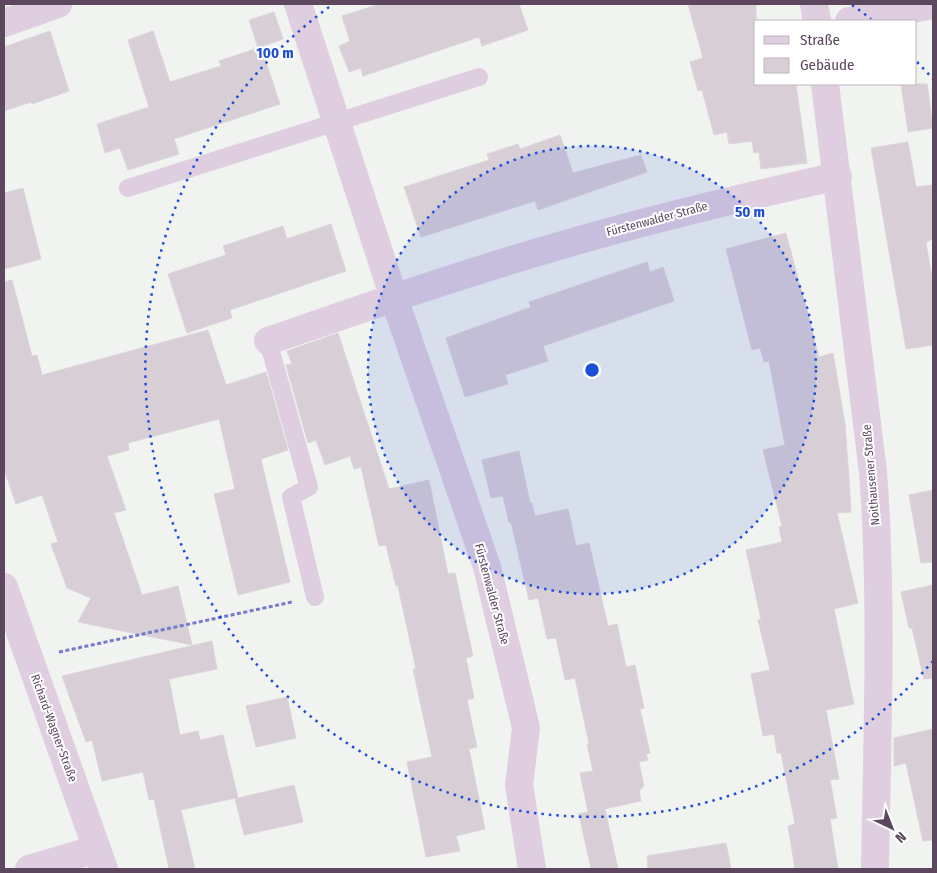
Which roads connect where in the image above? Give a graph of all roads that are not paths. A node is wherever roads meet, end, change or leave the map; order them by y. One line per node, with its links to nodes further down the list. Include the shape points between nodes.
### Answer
1 (58, 4): 7 (street)
2 (298, 4): 10 (street, Fürstenwalder Straße)
3 (814, 4): 5 (street)
4 (933, 5): 6 (street)
5 (817, 20)
6 (854, 20)
7 (4, 23)
8 (479, 77): 10 (lane)
9 (826, 85): 11 (street, Noithausener Straße)
10 (338, 122): 12 (lane); 13 (street, Fürstenwalder Straße)
11 (838, 176): 13 (street, Fürstenwalder Straße, via 642,222); 20 (street, Noithausener Straße, via 876,512 879,613)
12 (128, 188)
13 (394, 298): 14 (street, Fürstenwalder Straße); 19 (street, Fürstenwalder Straße, via 490,576 526,728 519,785)
14 (268, 341): 16 (lane, Fürstenwalder Straße, via 309,487 291,497)
15 (4, 587): 17 (street, Richard-Wagner-Straße)
16 (315, 597)
17 (100, 859): 18 (street)
18 (29, 869)
19 (532, 869)
20 (875, 869)

